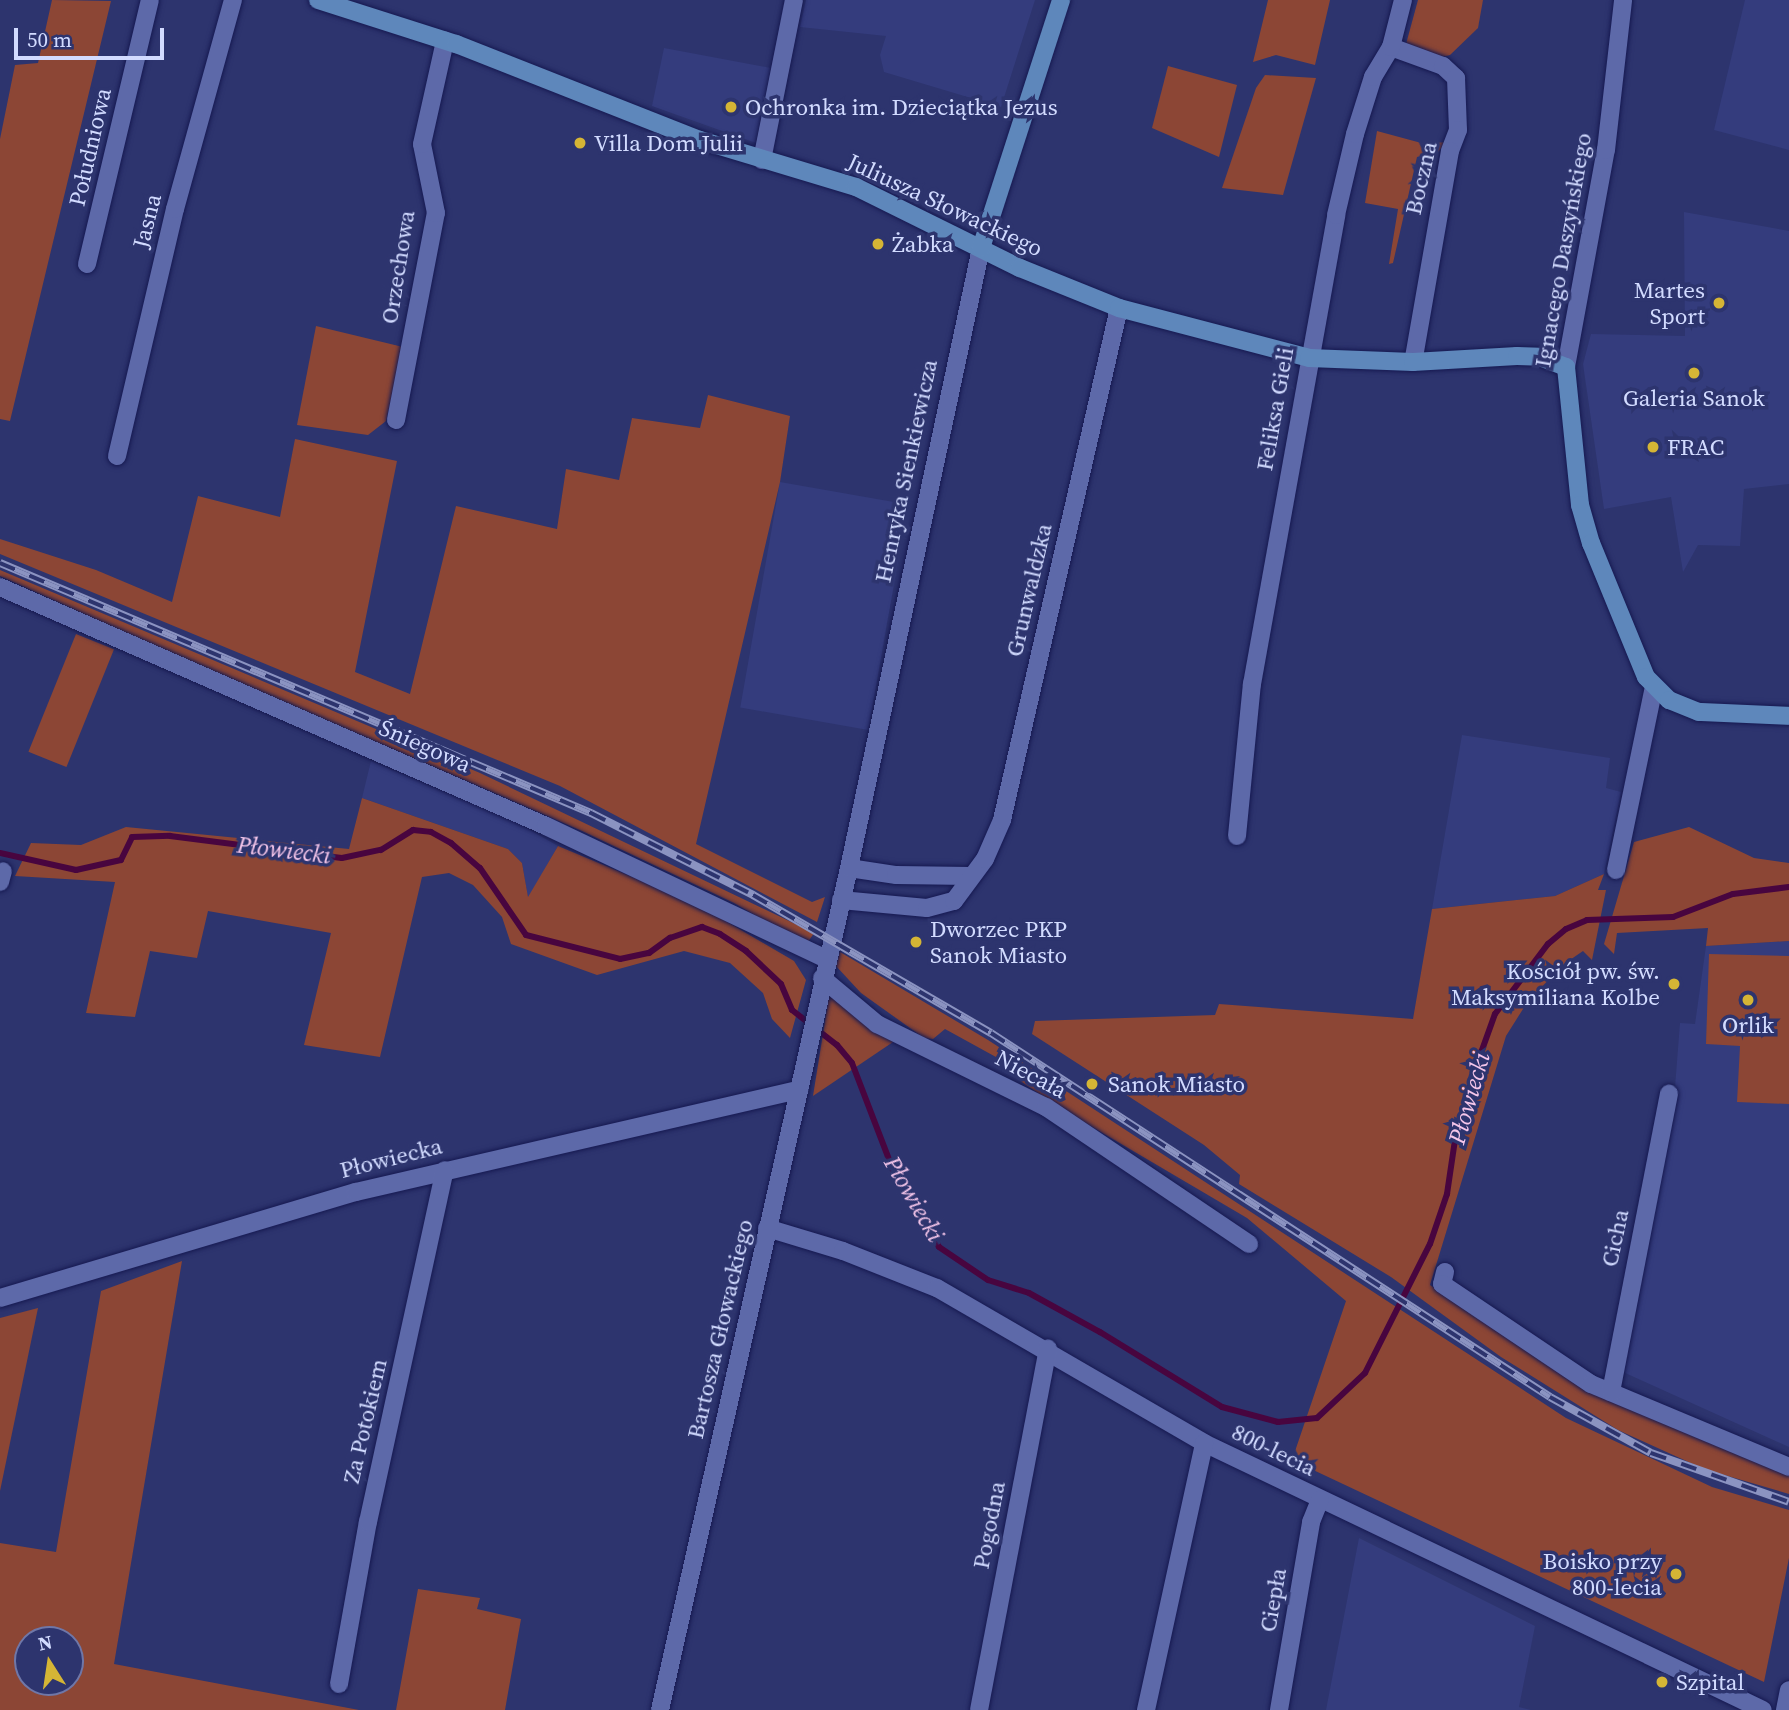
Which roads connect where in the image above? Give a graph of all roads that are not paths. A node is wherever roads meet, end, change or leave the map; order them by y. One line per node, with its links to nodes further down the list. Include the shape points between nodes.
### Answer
1 (150, 0): 12 (street, Południowa)
2 (233, 0): 18 (street, Jasna, via 175,209)
3 (318, 0): 8 (street, Juliusza Słowackiego)
4 (794, 0): 10 (street)
5 (1061, 0): 11 (street, Henryka Sienkiewicza)
6 (1403, 0): 9 (street, Feliksa Gieli)
7 (1623, 0): 16 (street, Ignacego Daszyńskiego, via 1606,150)
8 (445, 41): 10 (street, Juliusza Słowackiego); 17 (street, Orzechowa, via 422,144 436,213)
9 (1391, 47): 14 (street, Feliksa Gieli, via 1373,77 1355,134); 15 (street, Boczna, via 1443,65 1456,78 1458,130 1438,214)
10 (762, 160): 11 (street, Juliusza Słowackiego, via 856,187)
11 (981, 248): 13 (street, Juliusza Słowackiego); 23 (street, Henryka Sienkiewicza)
12 (87, 264)
13 (1119, 308): 14 (street, Juliusza Słowackiego); 25 (street, Grunwaldzka, via 1002,820 985,859)
14 (1309, 358): 15 (street, Juliusza Słowackiego); 22 (street, Feliksa Gieli, via 1252,684)
15 (1413, 362): 16 (street, Juliusza Słowackiego, via 1517,356)
16 (1566, 367): 20 (street, Ignacego Daszyńskiego, via 1574,472 1591,543 1640,665)
17 (396, 420)
18 (117, 456)
19 (0, 587): 27 (street, Śniegowa, via 546,826)
20 (1654, 687): 21 (street, Ignacego Daszyńskiego, via 1669,700 1699,712); 24 (street)
21 (1789, 716)
22 (1237, 836)
23 (849, 868): 25 (street, via 896,875); 26 (street, Henryka Sienkiewicza)
24 (1616, 870)
25 (971, 876): 26 (street, Grunwaldzka, via 954,901 927,908)
26 (841, 900): 27 (street, Henryka Sienkiewicza)
27 (826, 959): 28 (street, Bartosza Głowackiego)
28 (820, 986): 29 (street, Bartosza Głowackiego); 33 (street, Niecała, via 877,1024 1046,1107)
29 (799, 1090): 31 (street, Płowiecka); 32 (street, Bartosza Głowackiego)
30 (1669, 1094): 37 (street, Cicha)
31 (445, 1170): 35 (street, Płowiecka, via 293,1209); 41 (street, Za Potokiem, via 368,1522)
32 (767, 1228): 36 (street, 800-lecia, via 843,1251 937,1288); 43 (street, Bartosza Głowackiego)
33 (1249, 1244)
34 (1444, 1272): 37 (street, via 1442,1284)
35 (0, 1298)
36 (1048, 1349): 38 (street, 800-lecia); 44 (street, Pogodna)
37 (1611, 1392): 39 (street)
38 (1204, 1443): 40 (street, 800-lecia); 45 (street)
39 (1789, 1467)
40 (1320, 1500): 46 (street, Ciepła, via 1311,1522); 47 (street, 800-lecia)
41 (339, 1684)
42 (1789, 1690): 48 (street)
43 (660, 1710)
44 (979, 1710)
45 (1146, 1710)
46 (1279, 1710)
47 (1763, 1710)
48 (1785, 1710)

